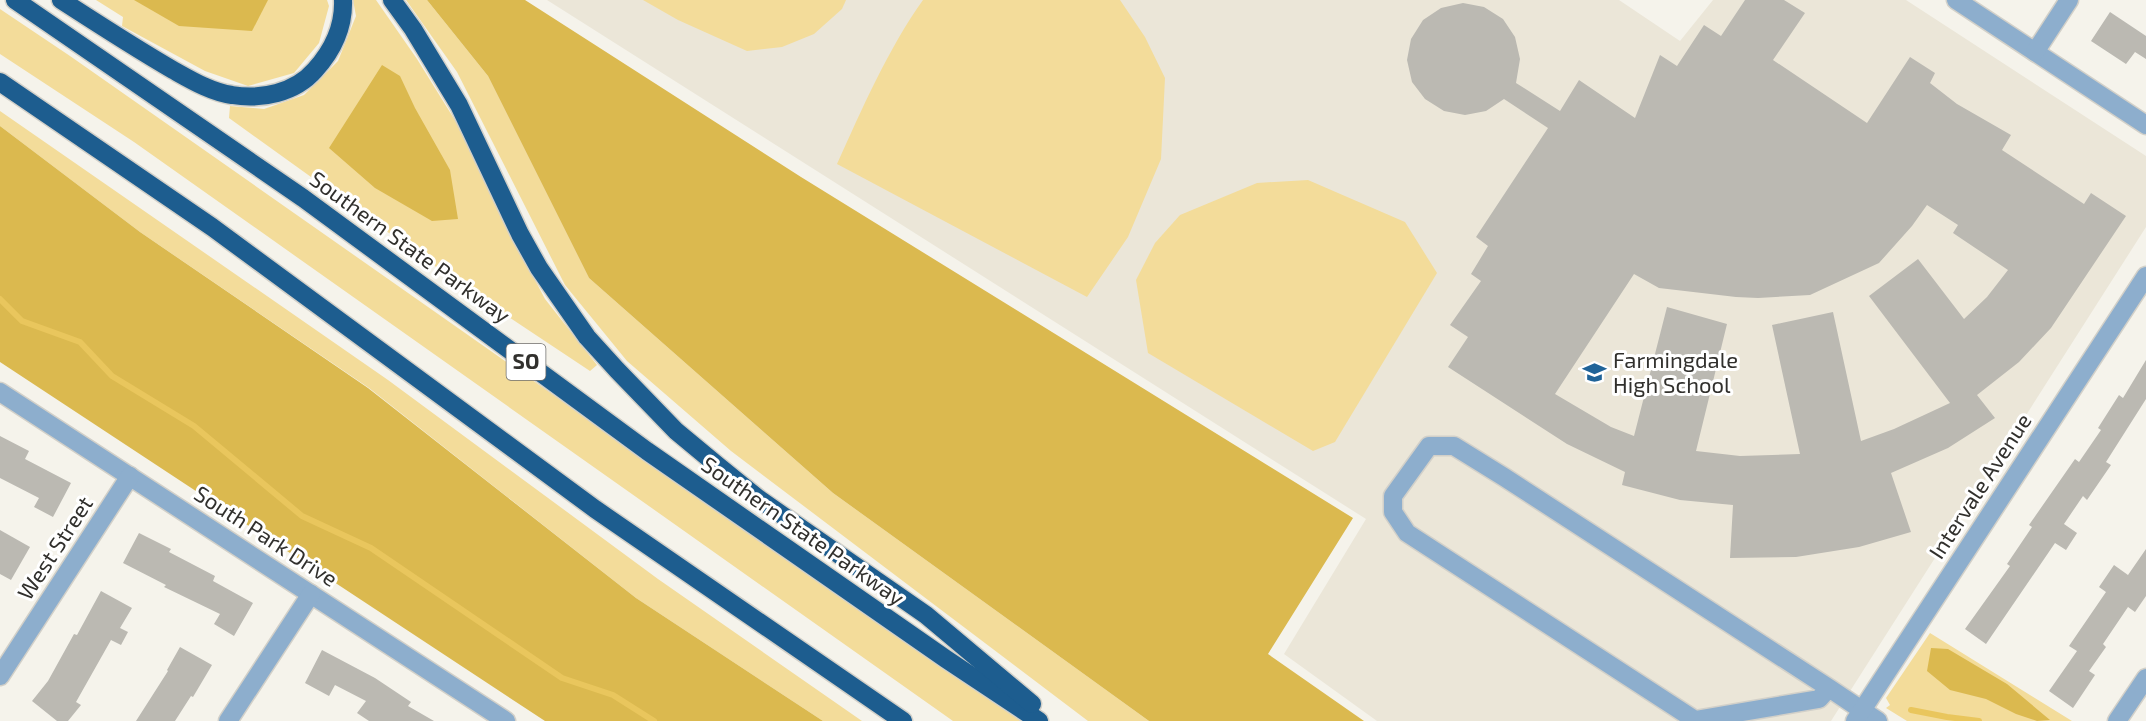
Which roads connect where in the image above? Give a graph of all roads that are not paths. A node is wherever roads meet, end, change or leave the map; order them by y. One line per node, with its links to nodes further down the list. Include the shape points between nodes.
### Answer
1 (15, 0): 21 (highway, Southern State Parkway / SO, via 303,198 647,451)
2 (61, 0): 3 (highway, via 198,83 231,95 247,96 276,94 313,73 338,36)
3 (343, 0)
4 (392, 0): 22 (highway, via 459,105 539,268 587,337 624,378 676,431 759,499 926,615)
5 (1956, 0): 7 (street)
6 (2069, 0): 7 (street)
7 (2035, 52): 9 (street)
8 (0, 82): 20 (highway, via 212,227 595,509)
9 (2146, 125)
10 (2146, 276): 17 (street, Intervale Avenue)
11 (0, 392): 12 (street, South Park Drive)
12 (130, 476): 13 (street, South Park Drive); 14 (street, West Street)
13 (310, 594): 18 (street); 19 (street, South Park Drive)
14 (0, 676)
15 (2146, 678): 24 (street)
16 (1829, 688): 16 (street, via 1454,446 1429,446 1393,496 1393,512 1407,533 1695,720 1819,699); 17 (street)
17 (1858, 716): 23 (street)
18 (228, 721)
19 (506, 721)
20 (903, 721)
21 (1039, 721)
22 (1051, 721)
23 (1878, 721)
24 (2117, 721)

